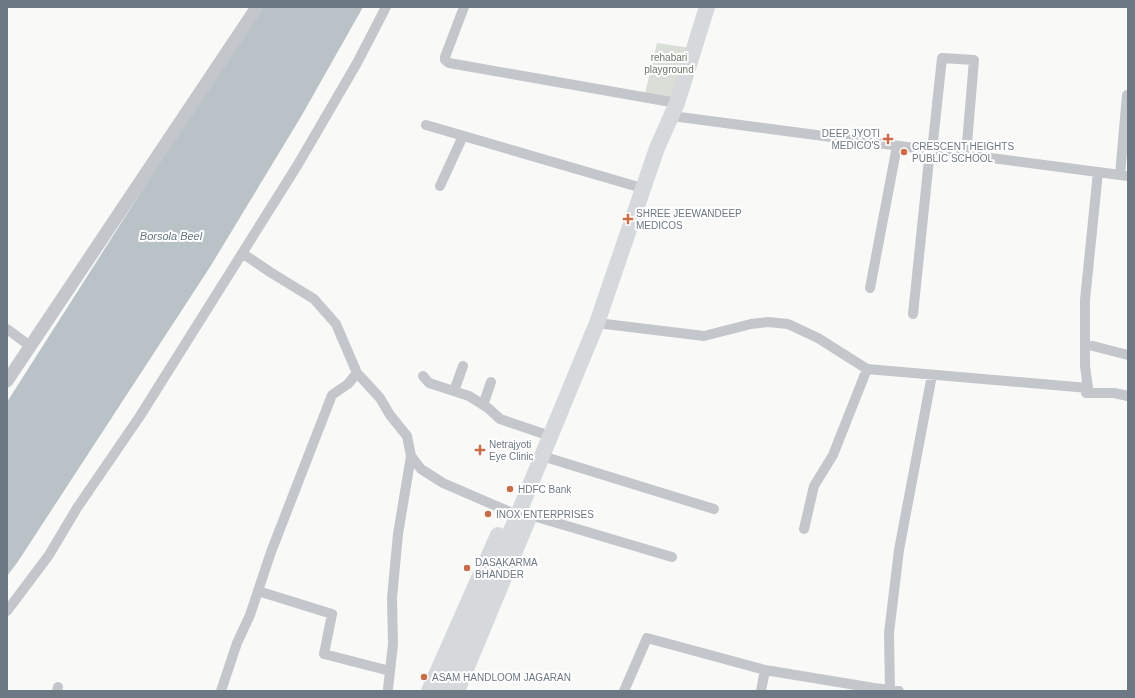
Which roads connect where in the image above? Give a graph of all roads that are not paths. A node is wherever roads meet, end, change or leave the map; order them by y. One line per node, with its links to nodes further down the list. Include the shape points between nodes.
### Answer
1 (257, 7): 22 (street)
2 (386, 7): 16 (street, via 357,63 297,166)
3 (464, 7): 6 (street, via 445,57 449,63)
4 (707, 7): 6 (main road)
5 (1127, 95): 13 (street)
6 (674, 110): 9 (street); 15 (main road)
7 (426, 125): 8 (street)
8 (463, 136): 14 (street); 15 (street)
9 (897, 146): 10 (street); 17 (street)
10 (931, 150): 11 (street); 11 (street, via 942,58 974,60); 18 (street)
11 (966, 155): 12 (street)
12 (1098, 172): 13 (street); 21 (street, via 1085,300)
13 (1124, 176)
14 (440, 186)
15 (642, 188): 19 (main road)
16 (242, 252): 26 (street, via 314,299 336,324); 45 (street, via 140,416 76,508 49,555)
17 (870, 288)
18 (913, 314)
19 (597, 323): 25 (street, via 704,336 751,324 788,324 818,338); 35 (main road)
20 (7, 329): 22 (street)
21 (1085, 344): 23 (street); 31 (street)
22 (30, 346): 29 (street)
23 (1128, 355)
24 (463, 366): 32 (street)
25 (867, 370): 27 (street); 42 (street, via 833,455 814,486)
26 (357, 373): 36 (street, via 380,398 407,436); 44 (street, via 348,384 332,395)
27 (932, 375): 31 (street); 49 (street, via 899,550 889,632)
28 (423, 376): 32 (street, via 429,382)
29 (7, 381)
30 (491, 382): 34 (street)
31 (1088, 388): 33 (street, via 1086,393)
32 (454, 391): 34 (street, via 469,396)
33 (1128, 396)
34 (483, 405): 35 (street, via 500,419)
35 (550, 436): 37 (main road)
36 (411, 456): 40 (street, via 421,469 443,483); 47 (street, via 397,541)
37 (542, 456): 38 (main road); 39 (street)
38 (537, 471): 40 (main road, via 521,480); 41 (main road, via 540,482); 52 (main road)
39 (714, 509)
40 (508, 512): 51 (main road)
41 (530, 515): 43 (street); 53 (main road)
42 (804, 529)
43 (672, 557)
44 (258, 591): 47 (street, via 332,614 324,654); 50 (street)
45 (7, 612)
46 (765, 670): 49 (street); 54 (street, via 647,638); 55 (street)
47 (390, 671): 48 (street)
48 (389, 690)
49 (894, 690)
50 (221, 691)
51 (429, 691)
52 (442, 691)
53 (457, 691)
54 (624, 691)
55 (761, 691)

